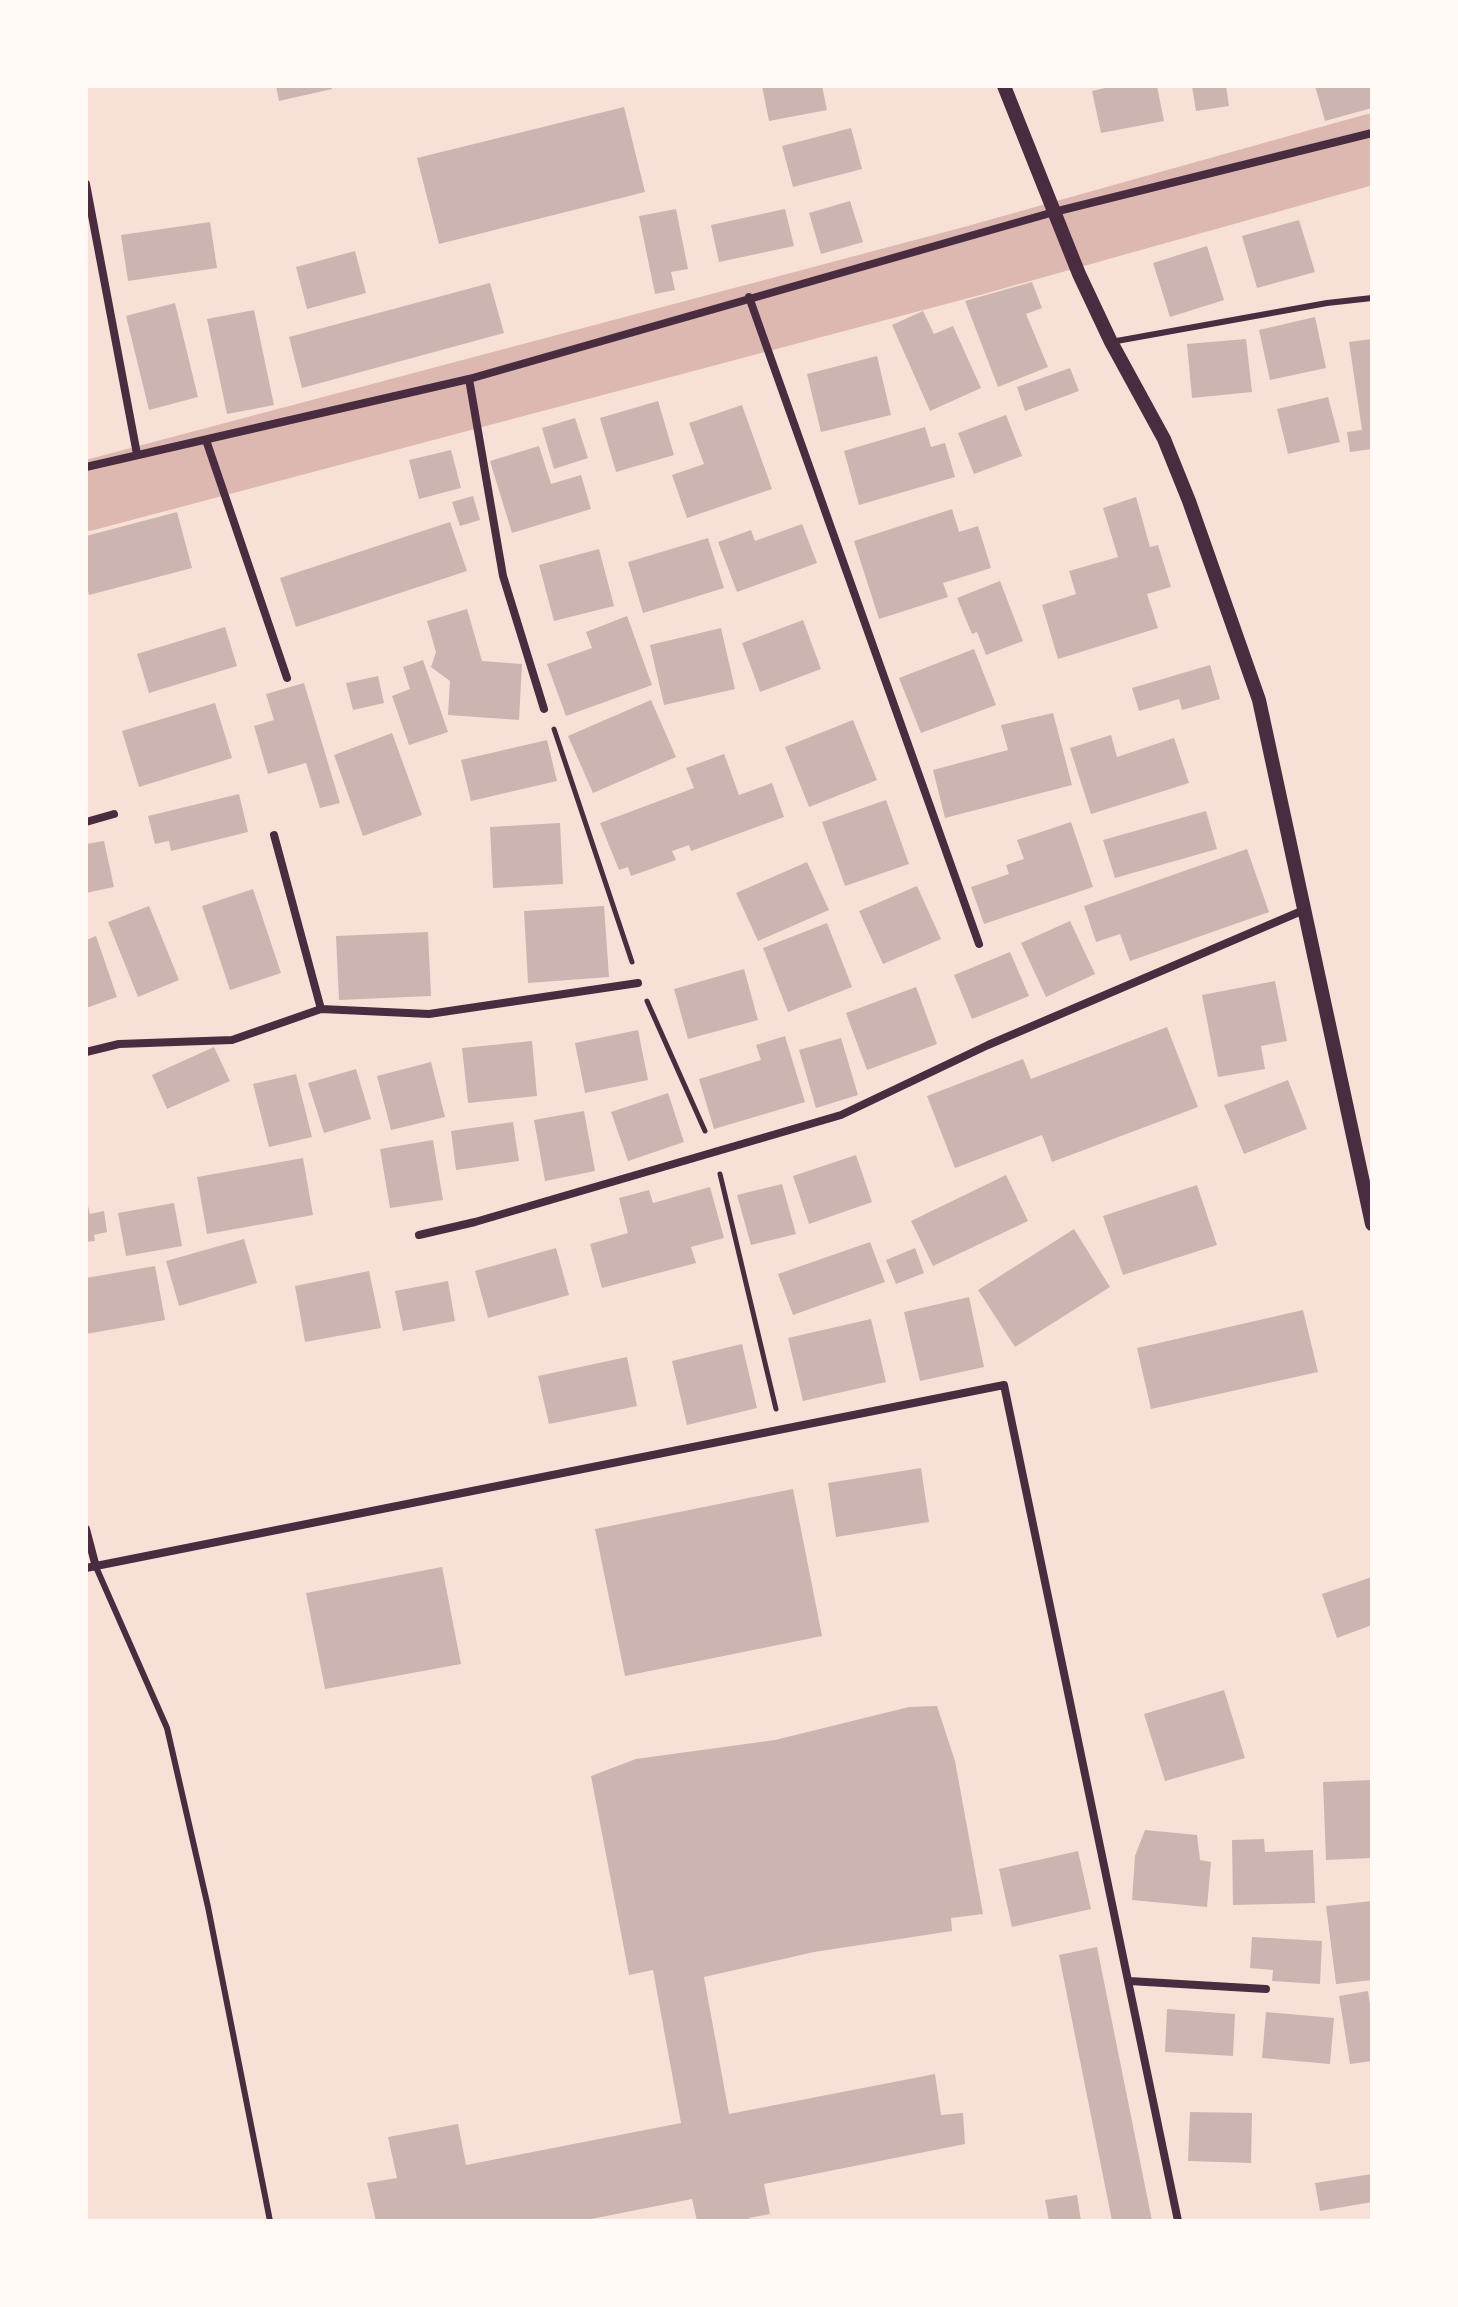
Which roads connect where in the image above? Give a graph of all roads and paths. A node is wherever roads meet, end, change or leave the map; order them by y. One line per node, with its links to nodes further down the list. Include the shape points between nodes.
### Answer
1 (1004, 86): 4 (street)
2 (1372, 133): 4 (street)
3 (86, 184): 10 (street)
4 (1054, 212): 5 (street); 7 (street)
5 (749, 297): 8 (street); 18 (street)
6 (1372, 298): 7 (lane)
7 (1111, 342): 17 (street, via 1164,439 1259,700)
8 (469, 379): 9 (street); 13 (street, via 503,576)
9 (206, 440): 10 (street); 12 (street)
10 (137, 454): 11 (street)
11 (86, 467)
12 (287, 678)
13 (544, 709): 19 (path, via 560,742)
14 (114, 814): 15 (street)
15 (86, 822)
16 (274, 835): 20 (street)
17 (1304, 910): 22 (street, via 988,1045 841,1115); 23 (street)
18 (979, 944)
19 (638, 983): 20 (street, via 429,1014); 22 (path)
20 (321, 1009): 21 (street, via 232,1040 119,1044)
21 (86, 1052)
22 (715, 1152): 24 (street); 25 (path)
23 (1372, 1224)
24 (419, 1235)
25 (781, 1430): 27 (street); 28 (street, via 1004,1385)
26 (86, 1529): 27 (street)
27 (91, 1568): 30 (lane, via 167,1728)
28 (1129, 1981): 29 (street); 31 (street)
29 (1266, 1989)
30 (270, 2221)
31 (1178, 2221)

